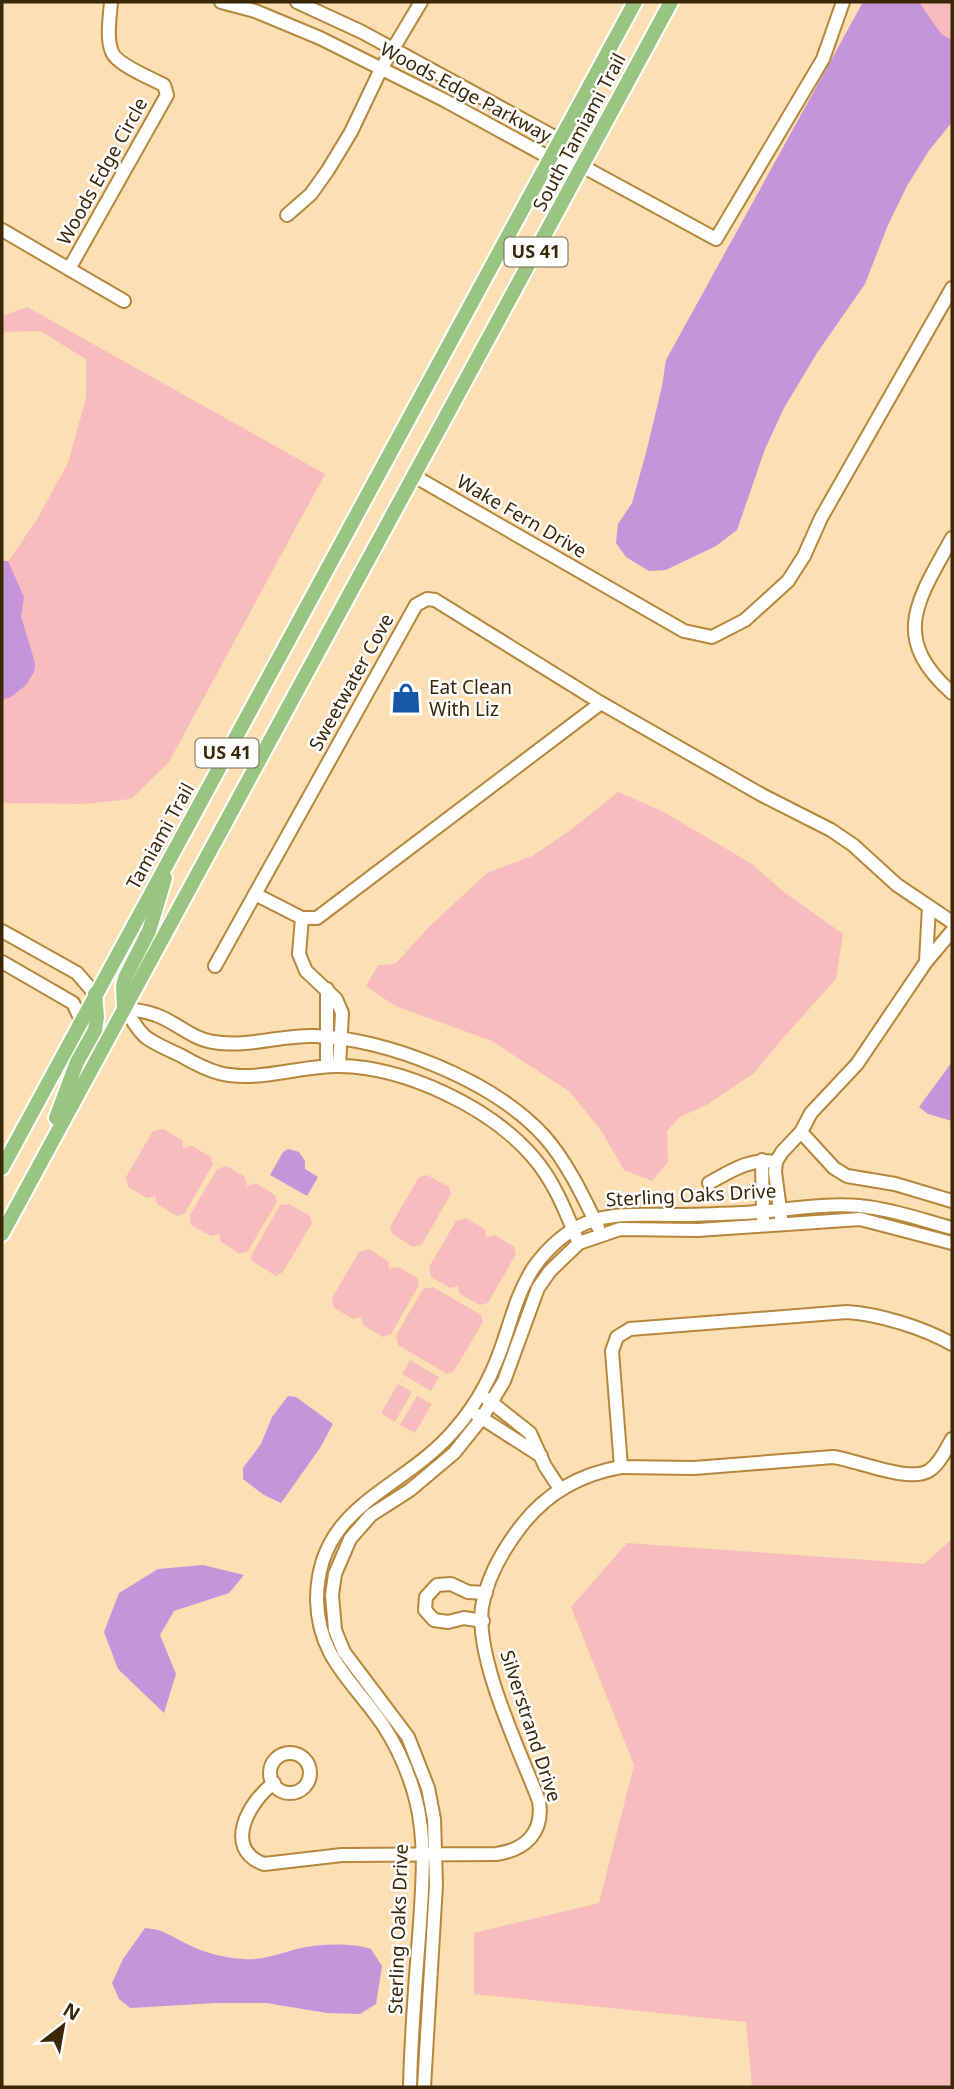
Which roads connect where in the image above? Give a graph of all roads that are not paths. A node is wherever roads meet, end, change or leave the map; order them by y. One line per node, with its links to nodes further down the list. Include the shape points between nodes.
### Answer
1 (111, 2): 15 (street, Woods Edge Circle, via 111,51 116,59 164,85 167,95)
2 (221, 2): 9 (street, Woods Edge Parkway, via 290,25)
3 (297, 2): 8 (street, Woods Edge Parkway)
4 (421, 2): 8 (street)
5 (635, 2): 10 (main road, South Tamiami Trail / US 41)
6 (671, 2): 12 (main road, South Tamiami Trail / US 41)
7 (843, 2): 12 (street, via 823,59 716,239)
8 (393, 50): 9 (street); 10 (street, Woods Edge Parkway)
9 (381, 69): 11 (street, Woods Edge Parkway); 13 (street, via 328,170 311,194)
10 (560, 140): 11 (main road, South Tamiami Trail / US 41); 12 (street, Woods Edge Parkway)
11 (550, 158): 12 (street, Woods Edge Parkway); 19 (main road, South Tamiami Trail / US 41)
12 (582, 166): 18 (main road, South Tamiami Trail / US 41)
13 (287, 215)
14 (2, 230): 15 (street, Woods Edge Circle)
15 (69, 269): 17 (street)
16 (952, 288): 18 (street, Wake Fern Drive, via 788,581 745,620 712,637 684,631)
17 (124, 301)
18 (414, 476): 35 (main road, South Tamiami Trail / US 41)
19 (372, 486): 23 (main road, Tamiami Trail / US 41)
20 (952, 538): 21 (street, via 920,602 914,637 933,676)
21 (952, 693)
22 (601, 703): 24 (street, Sweetwater Cove, via 427,598 416,605); 25 (street, Sweetwater Cove, via 831,830); 26 (street, via 317,918)
23 (175, 848): 34 (main road, Tamiami Trail / US 41); 35 (main road, via 149,931 125,978)
24 (255, 894): 26 (street); 32 (street, Sweetwater Cove)
25 (929, 907): 27 (street, Sweetwater Cove); 31 (street)
26 (302, 918): 33 (street, via 299,954 306,971)
27 (952, 922)
28 (2, 931): 34 (street, via 77,973)
29 (952, 931): 31 (street)
30 (2, 962): 36 (street, via 74,1003)
31 (926, 962): 40 (street, via 857,1064 811,1113)
32 (215, 966)
33 (327, 989): 37 (street); 38 (street, via 342,1013)
34 (95, 994): 36 (main road, Tamiami Trail / US 41); 44 (main road, via 95,1030 77,1062)
35 (124, 1008): 37 (street, via 156,1015 210,1042); 39 (street, via 145,1037 218,1073); 44 (main road, US 41)
36 (81, 1020): 43 (main road, US 41)
37 (326, 1037): 38 (street); 39 (street)
38 (341, 1038): 39 (street); 49 (street, via 374,1043 430,1064 490,1093 520,1114 544,1136 569,1170)
39 (333, 1066): 53 (street, via 400,1077 486,1116 536,1160)
40 (801, 1132): 42 (street); 46 (street, via 834,1168 848,1176)
41 (762, 1160): 42 (street); 45 (street, via 745,1163); 48 (street)
42 (776, 1162): 47 (street)
43 (2, 1168)
44 (37, 1168): 54 (main road, US 41)
45 (709, 1183)
46 (952, 1200)
47 (780, 1210): 48 (street, Sterling Oaks Drive); 50 (street); 52 (street, Sterling Oaks Drive, via 875,1208)
48 (762, 1211): 49 (street, Sterling Oaks Drive); 51 (street)
49 (594, 1220): 53 (street, Sterling Oaks Drive); 55 (street)
50 (782, 1225): 51 (street, Sterling Oaks Drive); 57 (street, Sterling Oaks Drive, via 860,1219)
51 (763, 1227): 55 (street, Sterling Oaks Drive, via 620,1229)
52 (952, 1228)
53 (574, 1230): 56 (street); 59 (street, Sterling Oaks Drive, via 544,1255 524,1284)
54 (2, 1234)
55 (601, 1234): 56 (street, Sterling Oaks Drive)
56 (579, 1243): 60 (street, Sterling Oaks Drive, via 556,1263 538,1288)
57 (952, 1243)
58 (952, 1344): 64 (street, via 933,1334 847,1312 630,1329 617,1337 612,1351)
59 (481, 1394): 60 (street); 61 (street, Sterling Oaks Drive)
60 (492, 1403): 61 (street, Sterling Oaks Drive); 63 (street, via 530,1433)
61 (476, 1415): 63 (street); 69 (street, Sterling Oaks Drive, via 422,1463 349,1516 333,1539 318,1586 325,1645 343,1676 383,1725 403,1762 417,1802); 70 (street, Sterling Oaks Drive, via 454,1453 360,1525 342,1555 332,1595 342,1649 396,1719 417,1759 428,1788)
62 (952, 1439): 64 (street, Silverstrand Drive, via 936,1465 914,1476 833,1457 694,1468)
63 (541, 1456): 65 (street)
64 (621, 1467): 65 (street, Silverstrand Drive)
65 (560, 1489): 66 (street, Silverstrand Drive, via 515,1534)
66 (486, 1593): 67 (street, Silverstrand Drive); 67 (street, via 468,1592 451,1584 437,1585 426,1597 425,1610 434,1620)
67 (483, 1620): 70 (street, Silverstrand Drive, via 487,1660 539,1801 539,1822 528,1842 509,1852)
68 (274, 1783): 69 (street, Silverstrand Drive, via 259,1797 242,1830 242,1843 256,1861)
69 (421, 1854): 70 (street, Silverstrand Drive); 71 (street, Sterling Oaks Drive)
70 (436, 1854): 72 (street, Sterling Oaks Drive)
71 (410, 2087)
72 (424, 2087)

